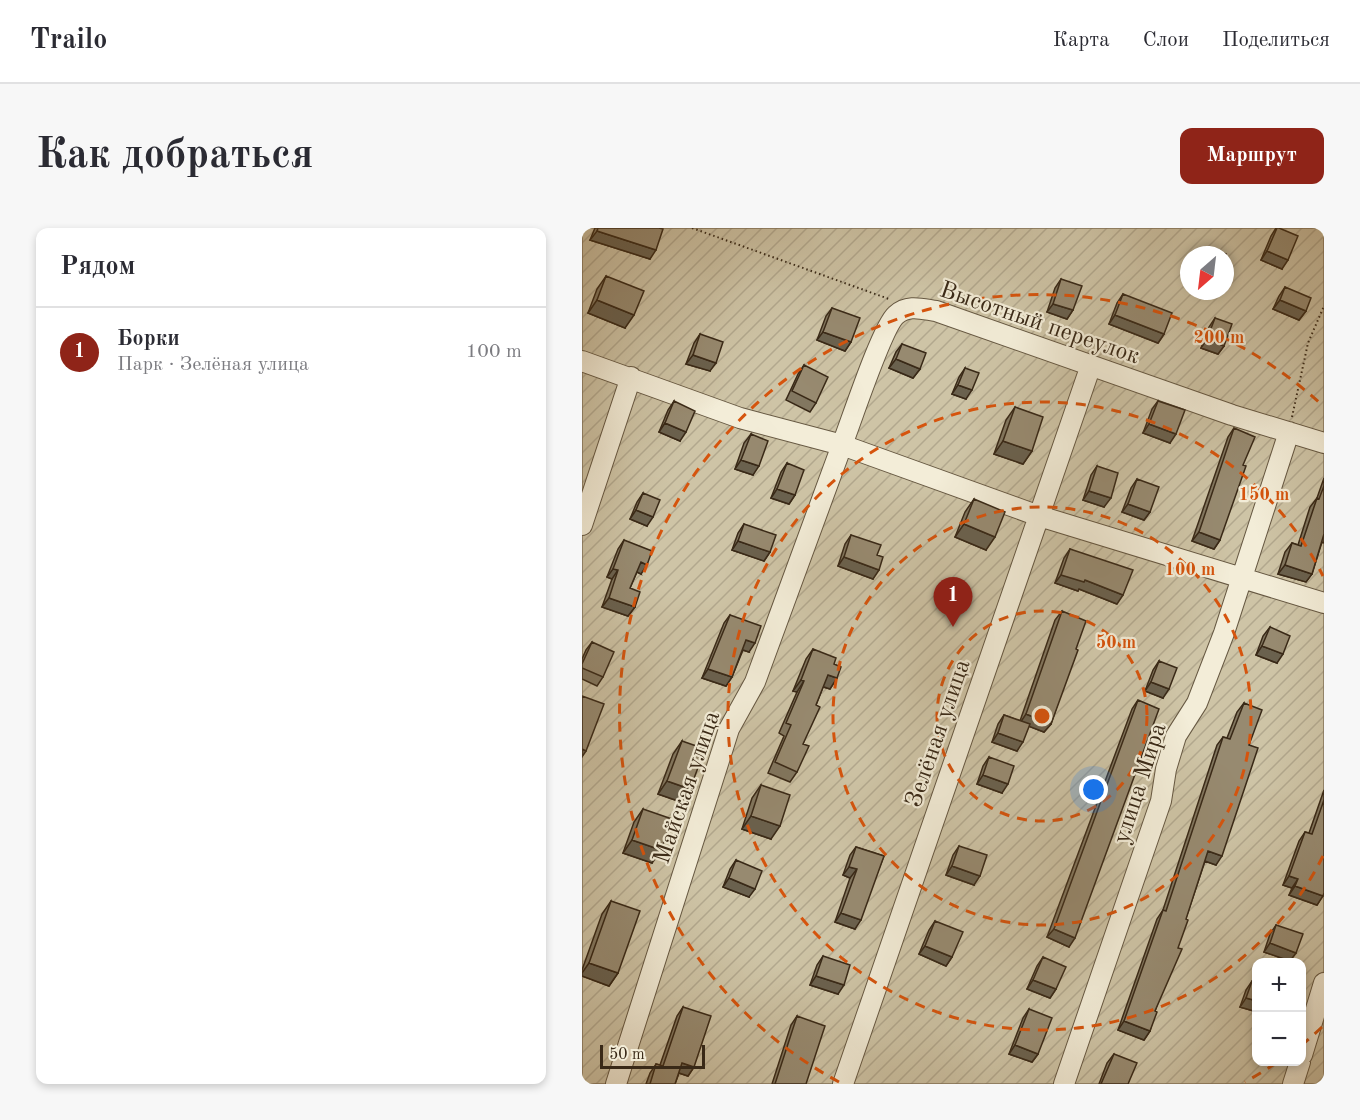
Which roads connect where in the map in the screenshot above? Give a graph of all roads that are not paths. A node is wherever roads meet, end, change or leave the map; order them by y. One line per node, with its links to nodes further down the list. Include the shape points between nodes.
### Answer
1 (582, 361): 3 (street)
2 (1091, 365): 4 (street, Высотный переулок); 6 (street, Высотный переулок, via 936,311 912,307 895,315 885,333); 7 (street, Зелёная улица)
3 (631, 377): 6 (street, via 740,418); 8 (street)
4 (1289, 432): 5 (street, Высотный переулок); 9 (street, улица Мира)
5 (1324, 443)
6 (842, 445): 7 (street); 14 (street, Майская улица, via 755,682 729,729)
7 (1039, 516): 9 (street); 15 (street, Зелёная улица)
8 (582, 525)
9 (1240, 576): 10 (street); 16 (street, улица Мира, via 1224,633 1197,703 1176,736 1161,801)
10 (1324, 603)
11 (1324, 983): 12 (street)
12 (1306, 1042)
13 (1299, 1066): 17 (street)
14 (616, 1084)
15 (843, 1084)
16 (1064, 1084)
17 (1293, 1084)

